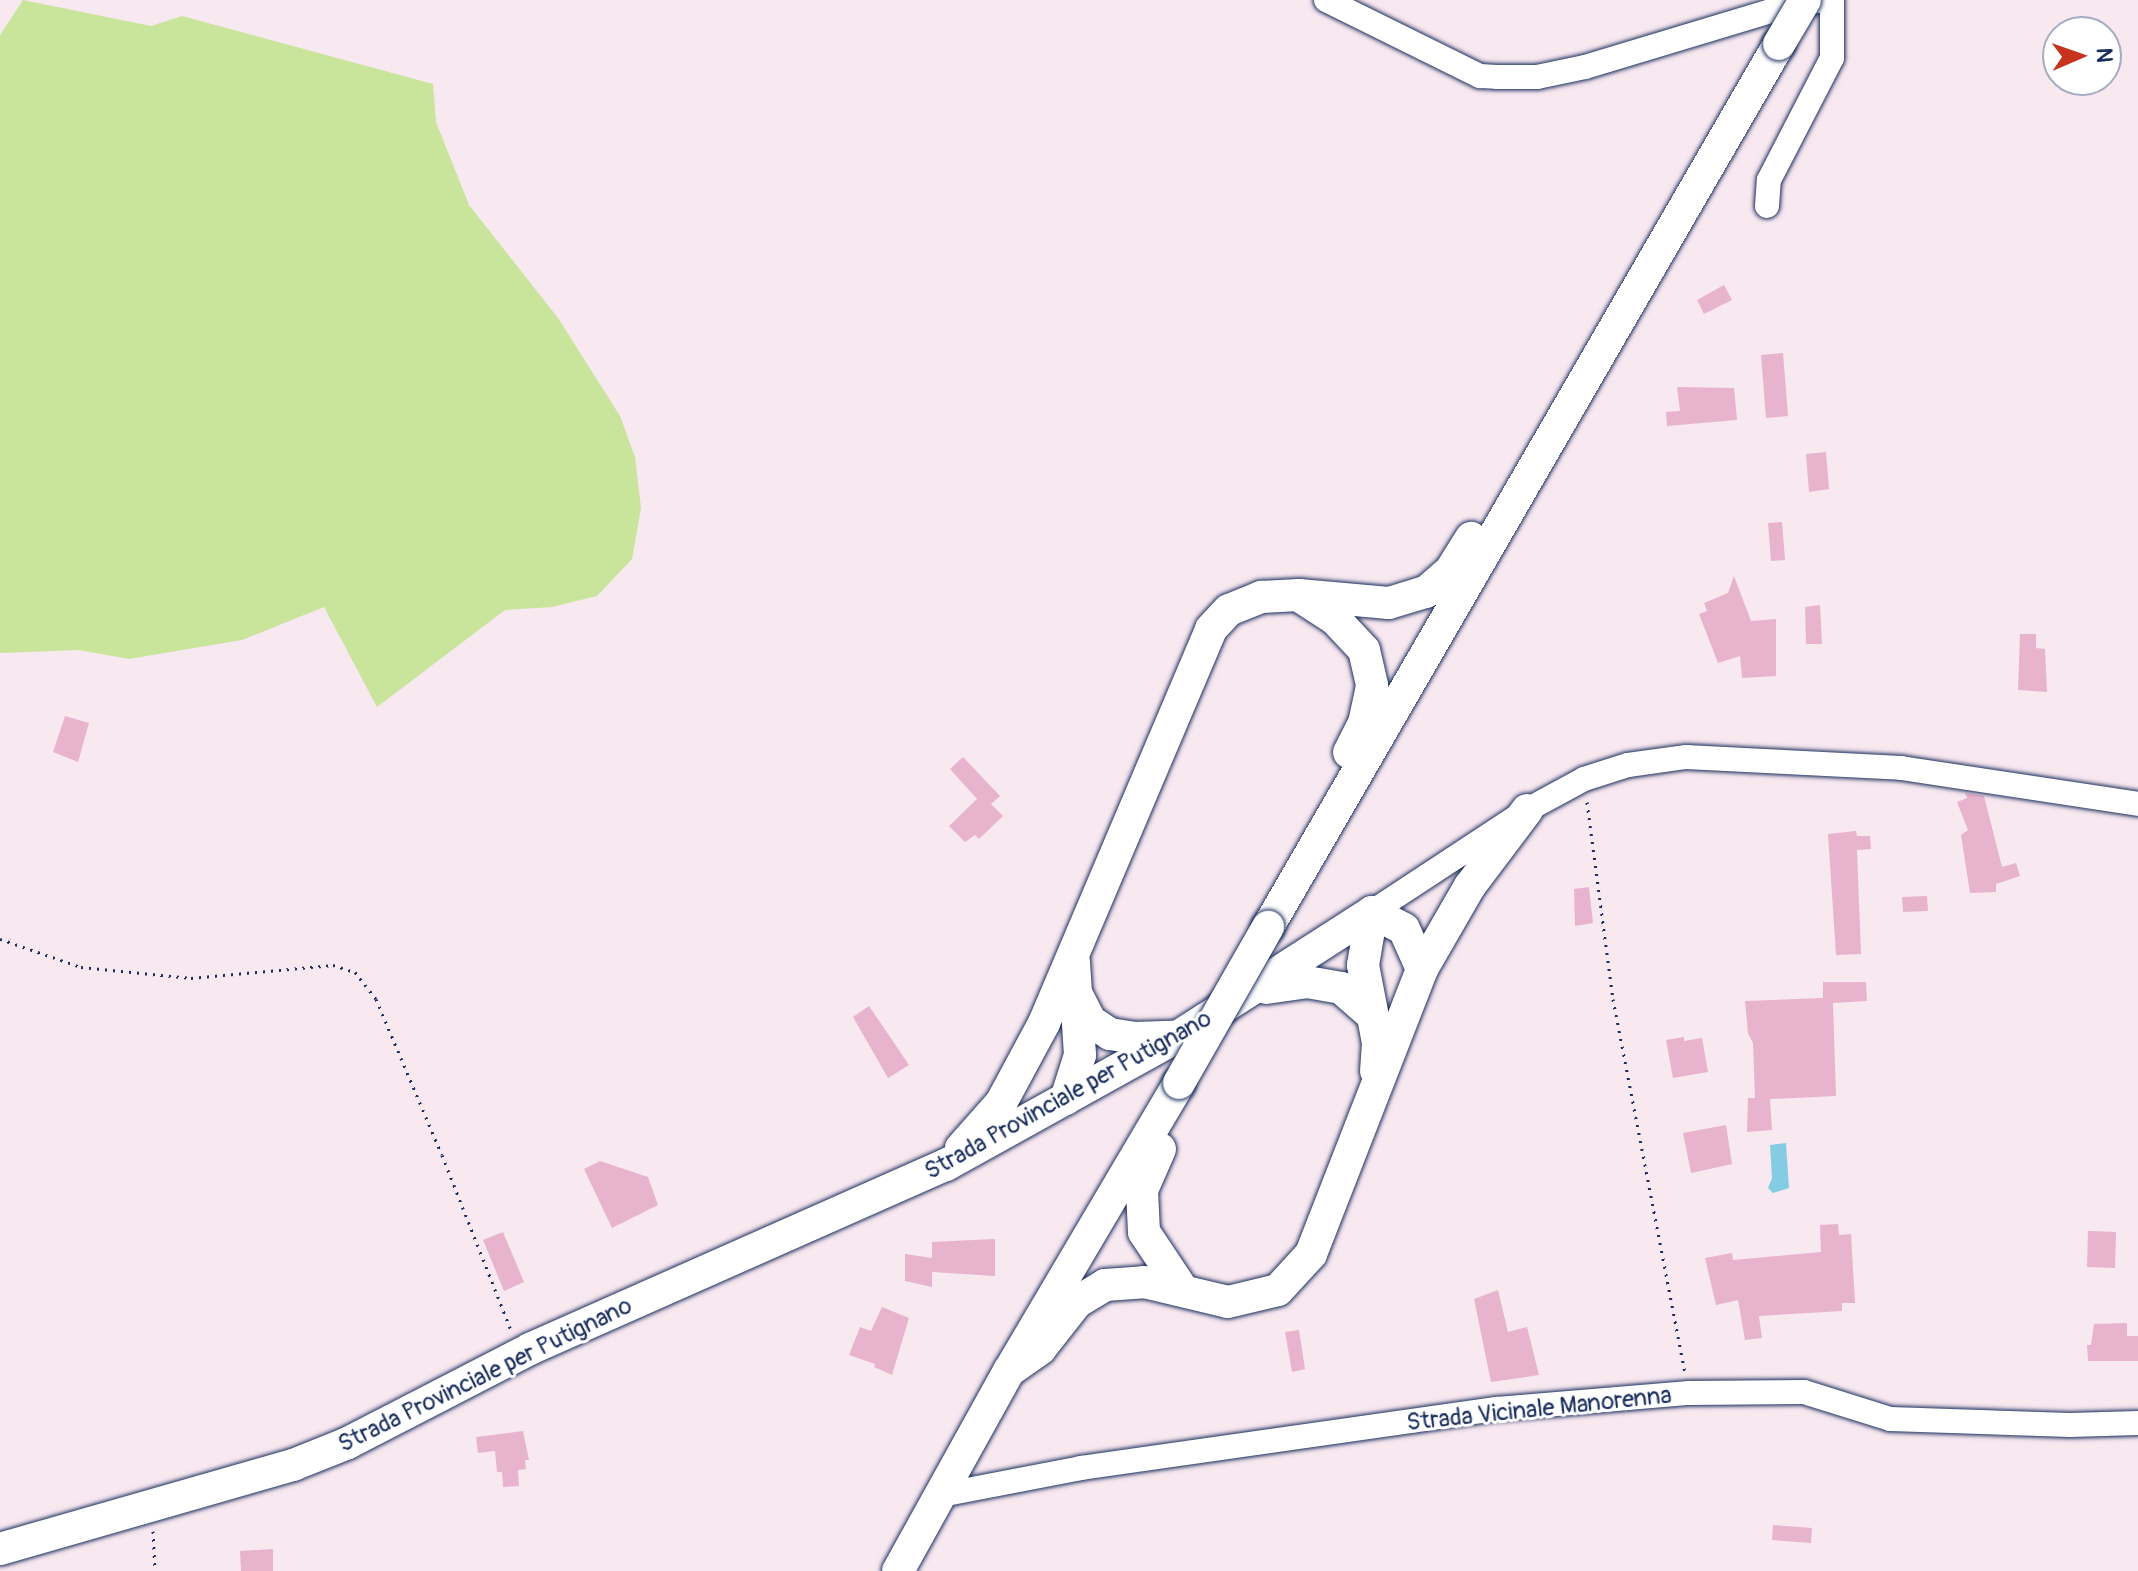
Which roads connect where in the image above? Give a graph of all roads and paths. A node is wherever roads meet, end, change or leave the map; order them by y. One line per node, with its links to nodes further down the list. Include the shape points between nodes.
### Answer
1 (1326, 0): 4 (street, via 1480,76 1497,77 1537,77 1585,67)
2 (1823, 0): 4 (street)
3 (1832, 0): 5 (street, via 1832,58 1769,180)
4 (1791, 5): 6 (main road, bridge, via 1779,44)
5 (1767, 206)
6 (1521, 489): 7 (main road, via 1486,514 1451,570 1426,592 1389,603); 11 (main road)
7 (1299, 595): 11 (main road, via 1335,619 1364,650 1372,686 1364,723 1334,779); 14 (main road, via 1261,597 1229,610 1211,629)
8 (1584, 779): 9 (street, Strada Provinciale per Putignano, via 1628,765 1686,757 1901,768); 10 (street, Strada Provinciale per Putignano); 28 (path, via 1613,999)
9 (2138, 804)
10 (1527, 810): 12 (street, Strada Provinciale per Putignano); 15 (main road, via 1470,886)
11 (1319, 834): 22 (main road, bridge)
12 (1372, 912): 15 (main road, via 1404,929); 16 (main road, Strada Provinciale per Putignano); 18 (main road, via 1363,965)
13 (0, 939): 26 (path, via 81,967 191,978 333,965 355,972 376,999)
14 (1074, 952): 17 (main road); 19 (main road)
15 (1422, 969): 21 (main road)
16 (1255, 990): 18 (main road, via 1307,982 1341,988); 20 (main road, Strada Provinciale per Putignano)
17 (1076, 992): 20 (main road, via 1090,1021 1110,1034); 23 (main road, via 1080,1055)
18 (1370, 1013): 21 (main road, via 1378,1043)
19 (1044, 1023): 23 (main road, via 1046,1062); 24 (main road, via 1001,1103)
20 (1179, 1036): 23 (main road, Strada Provinciale per Putignano)
21 (1375, 1085): 25 (main road, via 1311,1254 1278,1290 1228,1302)
22 (1176, 1088): 25 (main road, via 1165,1139 1142,1190 1144,1232); 27 (main road)
23 (1066, 1099): 24 (main road, Strada Provinciale per Putignano)
24 (946, 1165): 26 (main road, Strada Provinciale per Putignano)
25 (1182, 1289): 27 (main road, via 1144,1282 1105,1285 1077,1302 1040,1349)
26 (520, 1354): 31 (main road, Strada Provinciale per Putignano, via 348,1443 293,1465)
27 (1009, 1371): 30 (main road)
28 (1689, 1393): 29 (street, Strada Vicinale Manorenna, via 1804,1392 1890,1419); 30 (street, Strada Vicinale Manorenna, via 1497,1409 1081,1468)
29 (2138, 1423)
30 (941, 1495): 34 (main road)
31 (152, 1505): 32 (main road, Strada Provinciale per Putignano); 33 (path)
32 (0, 1549)
33 (155, 1571)
34 (898, 1571)

